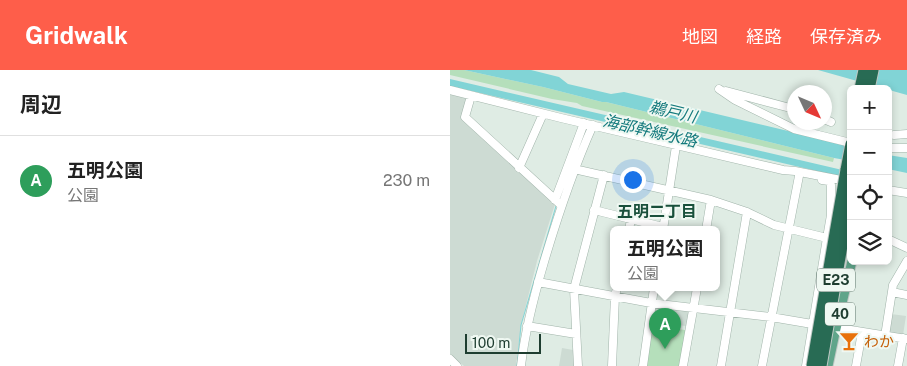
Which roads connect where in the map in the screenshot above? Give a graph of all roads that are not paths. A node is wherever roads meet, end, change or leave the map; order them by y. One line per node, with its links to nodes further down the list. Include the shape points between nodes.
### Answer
1 (864, 70): 3 (highway)
2 (873, 70): 4 (highway)
3 (861, 85)
4 (870, 85)
5 (450, 90): 6 (street)
6 (471, 96): 8 (street); 20 (street, via 465,117)
7 (787, 107): 11 (street, via 717,89)
8 (543, 114): 9 (street); 20 (street)
9 (584, 123): 10 (street); 29 (street)
10 (593, 125): 16 (street); 21 (street)
11 (787, 126)
12 (798, 130): 15 (street)
13 (907, 134): 14 (street)
14 (894, 135)
15 (847, 142)
16 (676, 146): 22 (street); 25 (street)
17 (892, 148): 18 (street)
18 (907, 148)
19 (847, 166): 75 (highway, E23, bridge)
20 (519, 168): 29 (street)
21 (574, 169): 23 (street); 29 (street)
22 (797, 173): 24 (street); 38 (street, via 831,183); 39 (street)
23 (604, 175): 25 (street); 30 (street)
24 (847, 181)
25 (669, 191): 28 (street); 36 (street)
26 (892, 191): 27 (street)
27 (907, 193)
28 (711, 200): 31 (street); 37 (street)
29 (558, 203): 46 (street)
30 (594, 210): 33 (street); 47 (street)
31 (748, 212): 39 (street); 56 (street)
32 (847, 217): 76 (highway, E23, bridge)
33 (631, 219): 34 (street); 35 (street)
34 (630, 226)
35 (653, 226)
36 (663, 226)
37 (707, 226)
38 (829, 226): 40 (street); 41 (street)
39 (788, 228): 41 (street); 57 (street)
40 (847, 228)
41 (827, 238): 58 (street)
42 (892, 241): 43 (street)
43 (907, 248)
44 (907, 261): 51 (street, via 893,284)
45 (851, 265): 60 (main road, 40)
46 (538, 282): 47 (street); 59 (street)
47 (574, 289): 53 (street); 62 (street)
48 (616, 291): 53 (street)
49 (653, 291): 54 (street)
50 (696, 291): 55 (street)
51 (892, 292): 52 (street); 63 (street)
52 (907, 295)
53 (615, 296): 54 (street); 69 (street)
54 (651, 303): 55 (street); 70 (street)
55 (693, 308): 56 (street); 71 (street)
56 (730, 312): 57 (street); 72 (street)
57 (771, 317): 58 (street); 73 (street)
58 (813, 324): 60 (street); 74 (street)
59 (527, 326): 62 (street); 67 (street)
60 (836, 328): 61 (street); 77 (main road, 40)
61 (862, 332): 63 (street); 78 (street)
62 (576, 334): 68 (street)
63 (885, 336): 64 (street)
64 (905, 338): 79 (street)
65 (450, 359): 66 (street)
66 (457, 366)
67 (521, 366)
68 (578, 366)
69 (612, 366)
70 (642, 366)
71 (683, 366)
72 (721, 366)
73 (762, 366)
74 (806, 366)
75 (812, 366)
76 (821, 366)
77 (828, 366)
78 (856, 366)
79 (898, 366)

